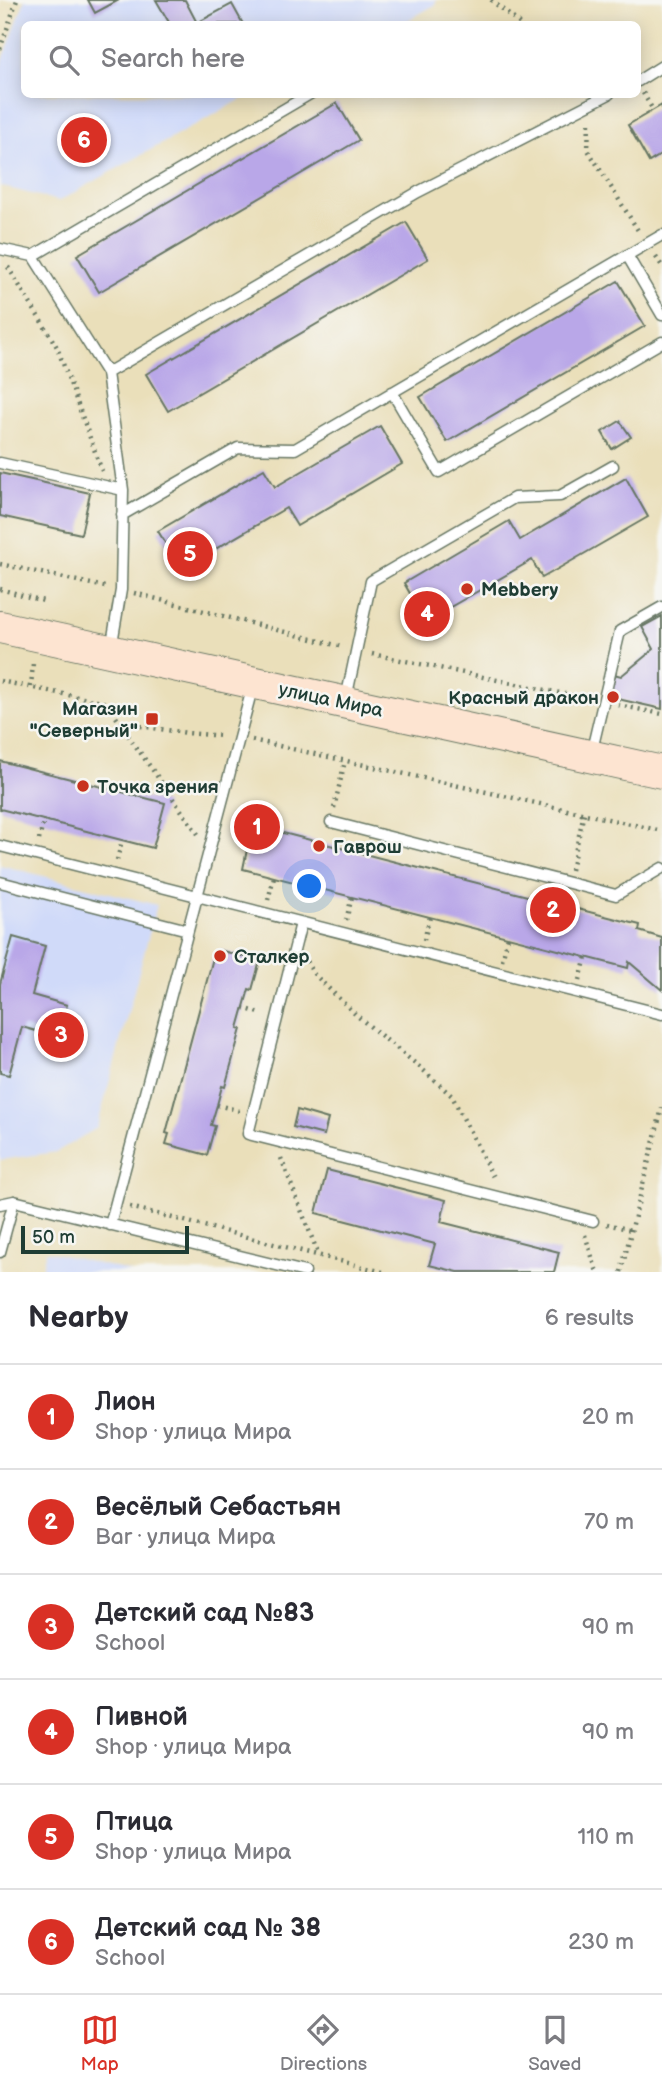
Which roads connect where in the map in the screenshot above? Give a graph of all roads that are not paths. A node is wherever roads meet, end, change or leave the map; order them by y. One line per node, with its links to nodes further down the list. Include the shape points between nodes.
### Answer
1 (662, 66): 2 (lane)
2 (641, 78)
3 (303, 98): 8 (lane)
4 (601, 98): 11 (lane, via 418,192)
5 (662, 234): 7 (lane)
6 (0, 249): 8 (lane)
7 (627, 255): 9 (lane); 12 (lane)
8 (33, 256): 11 (lane)
9 (662, 315)
10 (662, 342): 12 (lane, via 439,472)
11 (107, 373): 15 (lane)
12 (392, 392): 16 (lane, via 295,449 238,447)
13 (0, 463): 15 (lane)
14 (613, 466): 21 (lane, via 560,496 514,498 371,581)
15 (122, 490): 16 (lane)
16 (122, 515): 19 (lane, via 121,590)
17 (662, 607): 22 (lane, via 620,631)
18 (0, 627): 19 (main road, улица Мира)
19 (110, 651): 20 (main road, улица Мира)
20 (254, 682): 21 (main road, улица Мира); 28 (lane)
21 (345, 702): 22 (main road, улица Мира)
22 (590, 757): 23 (main road, улица Мира)
23 (662, 772)
24 (331, 822): 26 (lane, via 616,895)
25 (0, 846): 28 (lane)
26 (662, 868)
27 (0, 882): 30 (lane)
28 (197, 896): 29 (lane); 30 (lane)
29 (301, 923): 31 (lane); 34 (lane, via 248,1134)
30 (188, 930): 35 (lane)
31 (662, 1014)
32 (14, 1201): 33 (lane); 35 (lane); 36 (lane)
33 (0, 1204)
34 (593, 1221)
35 (110, 1225): 37 (lane)
36 (0, 1252)
37 (305, 1272)

